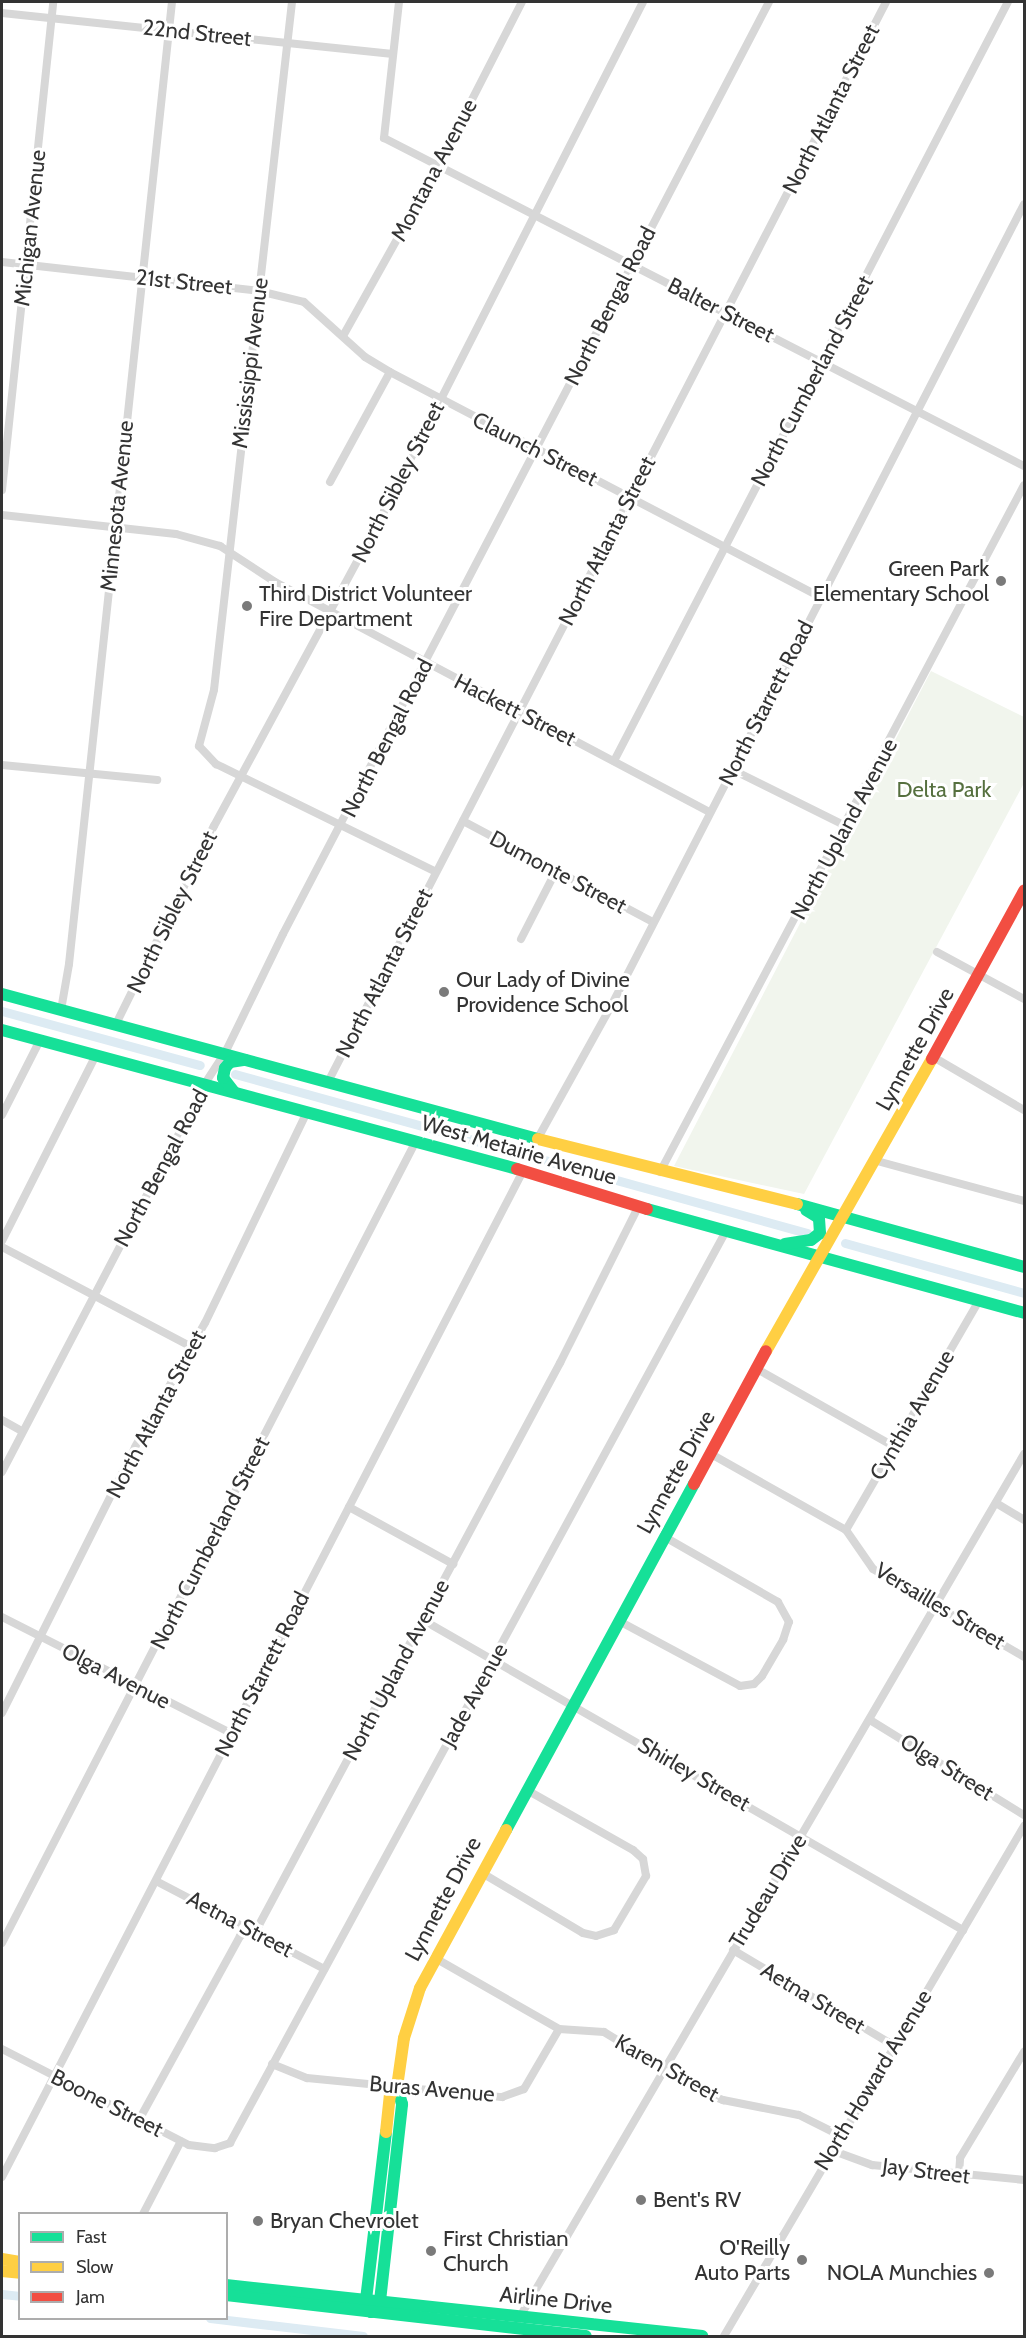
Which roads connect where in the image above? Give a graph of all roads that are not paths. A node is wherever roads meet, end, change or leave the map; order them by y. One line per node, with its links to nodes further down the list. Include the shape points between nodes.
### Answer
1 (53, 2): 11 (street, Michigan Avenue)
2 (172, 2): 12 (street, Minnesota Avenue)
3 (292, 2): 13 (street, Mississippi Avenue)
4 (399, 2): 14 (street)
5 (522, 2): 15 (street, Montana Avenue)
6 (643, 2): 17 (street, North Sibley Street)
7 (769, 2): 19 (street, North Bengal Road)
8 (886, 2): 23 (street, North Atlanta Street)
9 (1008, 2): 25 (street, North Cumberland Street)
10 (2, 13): 11 (street, 22nd Street)
11 (51, 19): 12 (street, 22nd Street); 20 (street, Michigan Avenue)
12 (169, 31): 13 (street, 22nd Street); 21 (street, Minnesota Avenue)
13 (287, 42): 14 (street, 22nd Street); 22 (street, Mississippi Avenue)
14 (393, 54): 15 (street, Balter Street, via 384,138)
15 (438, 166): 17 (street, Balter Street); 24 (street, Montana Avenue)
16 (1024, 204): 28 (street, North Starrett Road)
17 (534, 215): 19 (street, Balter Street); 27 (street, North Sibley Street)
18 (2, 262): 20 (street, 21st Street)
19 (631, 264): 23 (street, Balter Street); 29 (street, North Bengal Road)
20 (26, 265): 21 (street, 21st Street); 33 (street, Michigan Avenue)
21 (142, 278): 22 (street, 21st Street); 36 (street, Minnesota Avenue)
22 (259, 291): 24 (street, 21st Street, via 304,302); 38 (street, Mississippi Avenue)
23 (726, 312): 25 (street, Balter Street); 34 (street, North Atlanta Street)
24 (343, 336): 26 (street, 21st Street)
25 (822, 362): 28 (street, Balter Street); 37 (street, North Cumberland Street)
26 (390, 372): 27 (street, 21st Street); 31 (street)
27 (441, 400): 29 (street, Claunch Street); 40 (street, North Sibley Street)
28 (916, 411): 30 (street, Balter Street); 39 (street, North Starrett Road)
29 (536, 450): 34 (street, Claunch Street); 41 (street, North Bengal Road)
30 (1024, 466)
31 (330, 482)
32 (1024, 485): 52 (street, North Upland Avenue)
33 (2, 490)
34 (629, 498): 37 (street, Claunch Street); 42 (street, North Atlanta Street)
35 (2, 515): 36 (street, Hackett Street)
36 (113, 527): 38 (street, Hackett Street, via 176,534 220,546); 46 (street, Minnesota Avenue)
37 (726, 546): 39 (street, Claunch Street); 43 (street, North Cumberland Street)
38 (228, 553): 40 (street, Hackett Street); 47 (street, Mississippi Avenue, via 214,690 199,746 204,754)
39 (820, 597): 45 (street, North Starrett Road)
40 (330, 612): 41 (street, Hackett Street); 47 (street, North Sibley Street)
41 (426, 663): 42 (street, Hackett Street); 51 (street, North Bengal Road)
42 (520, 712): 43 (street, Hackett Street); 50 (street, North Atlanta Street)
43 (615, 761): 49 (street, Hackett Street)
44 (2, 765): 46 (street)
45 (732, 770): 49 (street, North Starrett Road); 52 (street)
46 (89, 774): 48 (street); 62 (street, Minnesota Avenue)
47 (241, 777): 51 (street, Mississippi Avenue); 63 (street, North Sibley Street)
48 (157, 780)
49 (709, 812): 56 (street, North Starrett Road)
50 (463, 821): 53 (street, Dumonte Street); 54 (street, North Atlanta Street)
51 (341, 826): 54 (street, Mississippi Avenue); 66 (street, North Bengal Road)
52 (846, 826): 80 (street, North Upland Avenue)
53 (556, 871): 56 (street, Dumonte Street); 57 (street)
54 (436, 872): 70 (street, North Atlanta Street)
55 (1024, 891): 59 (main road, Lynnette Drive)
56 (653, 922): 76 (street, North Starrett Road)
57 (521, 939)
58 (937, 952): 59 (street)
59 (980, 973): 61 (street); 68 (main road, Lynnette Drive)
60 (2, 994): 62 (main road, West Metairie Avenue)
61 (1024, 999)
62 (61, 1010): 63 (main road, West Metairie Avenue)
63 (116, 1024): 66 (main road, West Metairie Avenue)
64 (2, 1030): 65 (main road, West Metairie Avenue)
65 (40, 1040): 67 (main road, West Metairie Avenue); 75 (street)
66 (225, 1053): 69 (main road, West Metairie Avenue); 71 (street, North Bengal Road)
67 (96, 1055): 71 (main road, West Metairie Avenue); 86 (street)
68 (935, 1058): 73 (street); 78 (main road, Lynnette Drive)
69 (252, 1060): 70 (main road, West Metairie Avenue); 72 (main road, via 230,1062 225,1068 223,1078)
70 (329, 1080): 76 (main road, West Metairie Avenue)
71 (204, 1084): 72 (main road, West Metairie Avenue); 91 (street, North Bengal Road)
72 (236, 1093): 74 (main road, West Metairie Avenue)
73 (1024, 1110)
74 (307, 1112): 77 (main road, West Metairie Avenue); 94 (street, North Atlanta Street)
75 (2, 1115)
76 (538, 1138): 80 (main road, West Metairie Avenue)
77 (416, 1142): 79 (main road, West Metairie Avenue); 115 (street, North Cumberland Street)
78 (877, 1161): 81 (street); 84 (main road, Lynnette Drive)
79 (523, 1171): 83 (main road, West Metairie Avenue); 103 (street, North Starrett Road)
80 (660, 1172): 82 (main road, West Metairie Avenue)
81 (1024, 1201)
82 (790, 1202): 84 (main road, West Metairie Avenue); 87 (main road, via 819,1218 820,1233 796,1245)
83 (638, 1207): 85 (main road, West Metairie Avenue); 107 (street, North Upland Avenue)
84 (847, 1215): 89 (main road, Lynnette Drive); 90 (main road, West Metairie Avenue)
85 (725, 1233): 87 (main road, West Metairie Avenue); 114 (street, Jade Avenue)
86 (2, 1241)
87 (763, 1244): 89 (main road, West Metairie Avenue)
88 (2, 1247): 91 (street)
89 (818, 1256): 92 (main road, West Metairie Avenue); 95 (main road, Lynnette Drive)
90 (1024, 1267)
91 (94, 1296): 94 (street); 97 (street, North Bengal Road)
92 (979, 1301): 93 (main road, West Metairie Avenue); 98 (street, Cynthia Avenue)
93 (1024, 1313)
94 (192, 1347): 112 (street, North Atlanta Street, via 135,1447)
95 (757, 1369): 98 (street); 99 (main road, Lynnette Drive)
96 (2, 1420): 97 (street)
97 (22, 1431): 101 (street, North Bengal Road)
98 (893, 1446): 105 (street, Cynthia Avenue)
99 (711, 1454): 105 (street, Versailles Street); 106 (main road, Lynnette Drive)
100 (1024, 1454): 102 (street, Trudeau Drive)
101 (2, 1472)
102 (996, 1503): 104 (street); 108 (street, Trudeau Drive)
103 (349, 1507): 107 (street); 119 (street, North Starrett Road)
104 (1024, 1520)
105 (846, 1530): 108 (street, Versailles Street, via 873,1569)
106 (665, 1537): 111 (main road, Lynnette Drive); 111 (street, via 778,1602 789,1622 783,1640 762,1676 740,1686)
107 (453, 1564): 110 (street, North Upland Avenue)
108 (937, 1604): 113 (street, Versailles Street); 118 (street, Trudeau Drive)
109 (2, 1617): 112 (street, Olga Avenue)
110 (423, 1620): 114 (street, Shirley Street); 126 (street, North Upland Avenue, via 259,1925)
111 (619, 1621): 116 (main road, Lynnette Drive)
112 (41, 1638): 115 (street, Olga Avenue); 117 (street, North Atlanta Street)
113 (1024, 1657)
114 (493, 1660): 116 (street, Shirley Street); 131 (street, Jade Avenue)
115 (136, 1686): 119 (street, Olga Avenue); 128 (street, North Cumberland Street)
116 (573, 1705): 120 (main road, Lynnette Drive); 123 (street, Shirley Street)
117 (2, 1713)
118 (870, 1720): 121 (street, Olga Street); 123 (street, Trudeau Drive)
119 (231, 1733): 125 (street, North Starrett Road)
120 (527, 1790): 124 (main road, Lynnette Drive); 124 (street, via 633,1850 643,1859 646,1876 614,1930 596,1936)
121 (1024, 1815)
122 (1024, 1826): 127 (street, North Howard Avenue)
123 (801, 1836): 127 (street, Shirley Street); 129 (street, Trudeau Drive)
124 (482, 1872): 130 (main road, Lynnette Drive)
125 (156, 1881): 126 (street, Aetna Street); 138 (street, North Starrett Road)
126 (250, 1930): 131 (street, Aetna Street); 140 (street, North Upland Avenue, via 240,1936)
127 (963, 1930): 133 (street, North Howard Avenue)
128 (2, 1942)
129 (733, 1950): 133 (street, Aetna Street); 137 (street, Trudeau Drive)
130 (435, 1958): 132 (street, Karen Street); 139 (main road, Lynnette Drive, via 408,2023)
131 (324, 1969): 136 (street, Jade Avenue)
132 (559, 2029): 137 (street, Karen Street, via 604,2032); 139 (street, Buras Avenue, via 524,2089 502,2097)
133 (893, 2045): 141 (street, North Howard Avenue)
134 (2, 2049): 138 (street, Boone Street)
135 (1024, 2052): 145 (street, via 960,2158)
136 (272, 2064): 139 (street, Buras Avenue, via 307,2078); 143 (street, Jade Avenue, via 230,2143)
137 (663, 2068): 141 (street, Karen Street, via 723,2100 799,2115); 159 (street, Trudeau Drive)
138 (55, 2077): 140 (street, Boone Street); 146 (street, North Starrett Road)
139 (397, 2087): 149 (main road, Lynnette Drive, via 402,2104)
140 (140, 2120): 142 (street, Boone Street)
141 (839, 2135): 144 (street, North Howard Avenue)
142 (181, 2141): 143 (street, Boone Street); 148 (street)
143 (215, 2148)
144 (831, 2150): 145 (street, Jay Street, via 872,2165); 162 (street, North Howard Avenue)
145 (959, 2174): 147 (street, Jay Street)
146 (2, 2177)
147 (1024, 2180)
148 (144, 2212)
149 (380, 2233): 156 (main road, Lynnette Drive); 157 (main road, Lynnette Drive)
150 (2, 2259): 151 (main road)
151 (18, 2262)
152 (2, 2271): 153 (main road)
153 (18, 2272)
154 (228, 2285): 156 (main road, Airline Drive)
155 (228, 2295): 158 (main road, Airline Drive)
156 (366, 2300): 157 (main road, Airline Drive); 158 (main road, Lynnette Drive)
157 (380, 2301): 158 (main road); 159 (main road, Airline Drive)
158 (371, 2312): 159 (main road, Airline Drive)
159 (516, 2323): 160 (main road, Airline Drive); 161 (main road, Airline Drive)
160 (586, 2337)
161 (702, 2337)
162 (724, 2337)

